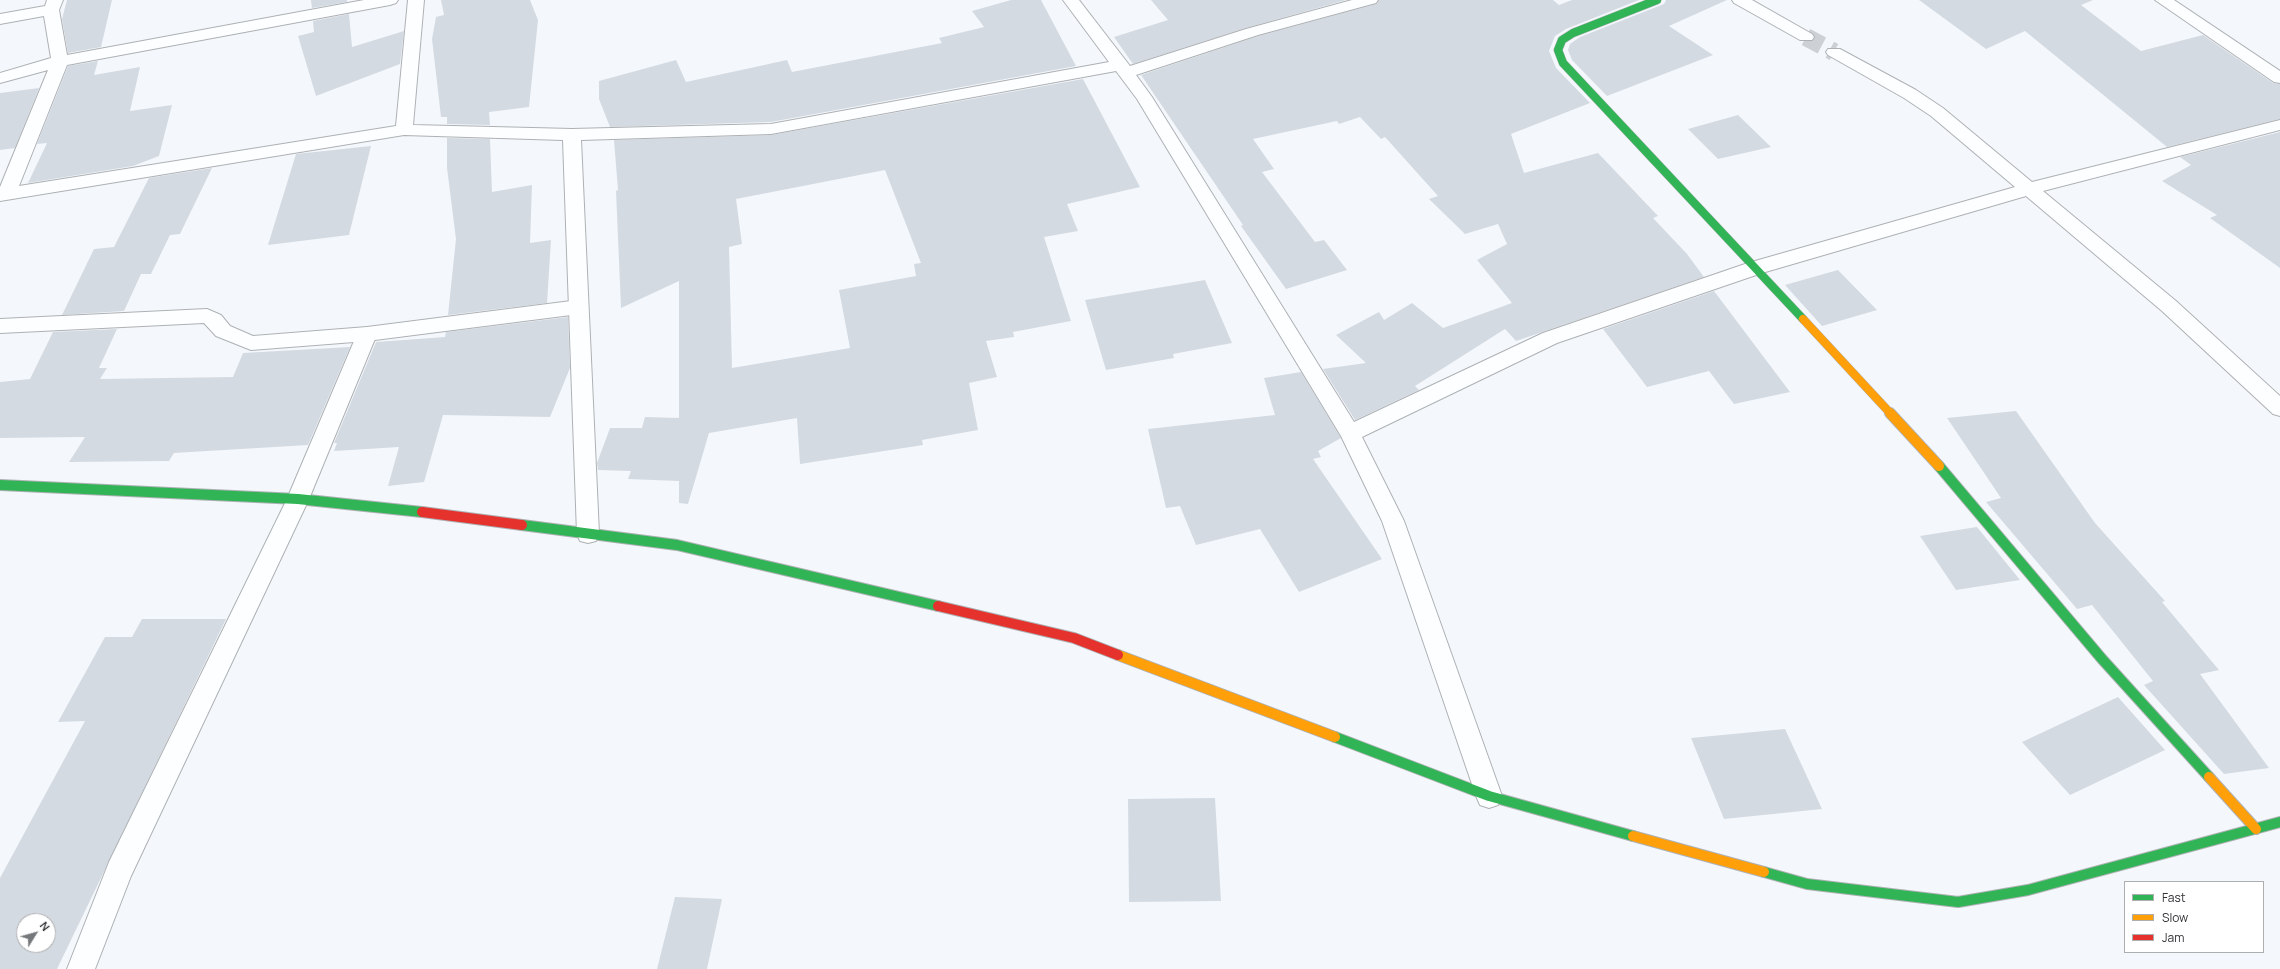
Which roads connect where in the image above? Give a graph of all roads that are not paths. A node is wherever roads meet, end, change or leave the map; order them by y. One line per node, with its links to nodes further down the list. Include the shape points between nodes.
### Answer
1 (390, 0): 8 (street)
2 (416, 0): 18 (street)
3 (1071, 0): 14 (street)
4 (1370, 0): 14 (street)
5 (1657, 0): 22 (street, via 1573,33 1562,40 1558,50 1564,63)
6 (1740, 0): 11 (street)
7 (2163, 0): 16 (street)
8 (364, 2): 13 (street)
9 (53, 5): 10 (street); 13 (street)
10 (0, 19)
11 (1806, 37)
12 (1834, 52): 20 (street, via 1910,94 1936,112)
13 (60, 61): 15 (street); 21 (street)
14 (1123, 69): 19 (street, via 771,129); 27 (street, via 1144,97)
15 (0, 78)
16 (2280, 78)
17 (2280, 125): 20 (street)
18 (404, 130): 19 (street); 21 (street)
19 (572, 135): 23 (street)
20 (2028, 189): 22 (street); 26 (street, via 2169,306)
21 (3, 195)
22 (1755, 268): 27 (street, via 1550,338); 33 (street, via 1966,496 2102,659)
23 (579, 307): 25 (lane); 30 (street)
24 (0, 326): 25 (lane, via 207,316 223,331 252,343)
25 (367, 334): 29 (street)
26 (2280, 408)
27 (1350, 433): 31 (street, via 1393,521)
28 (0, 485): 29 (street)
29 (298, 499): 30 (street, via 394,508); 34 (street, via 119,871)
30 (588, 534): 31 (street, via 677,545 1074,638)
31 (1489, 796): 33 (street, via 1807,884 1958,902 2028,890)
32 (2280, 822): 33 (street)
33 (2256, 829)
34 (81, 969)

